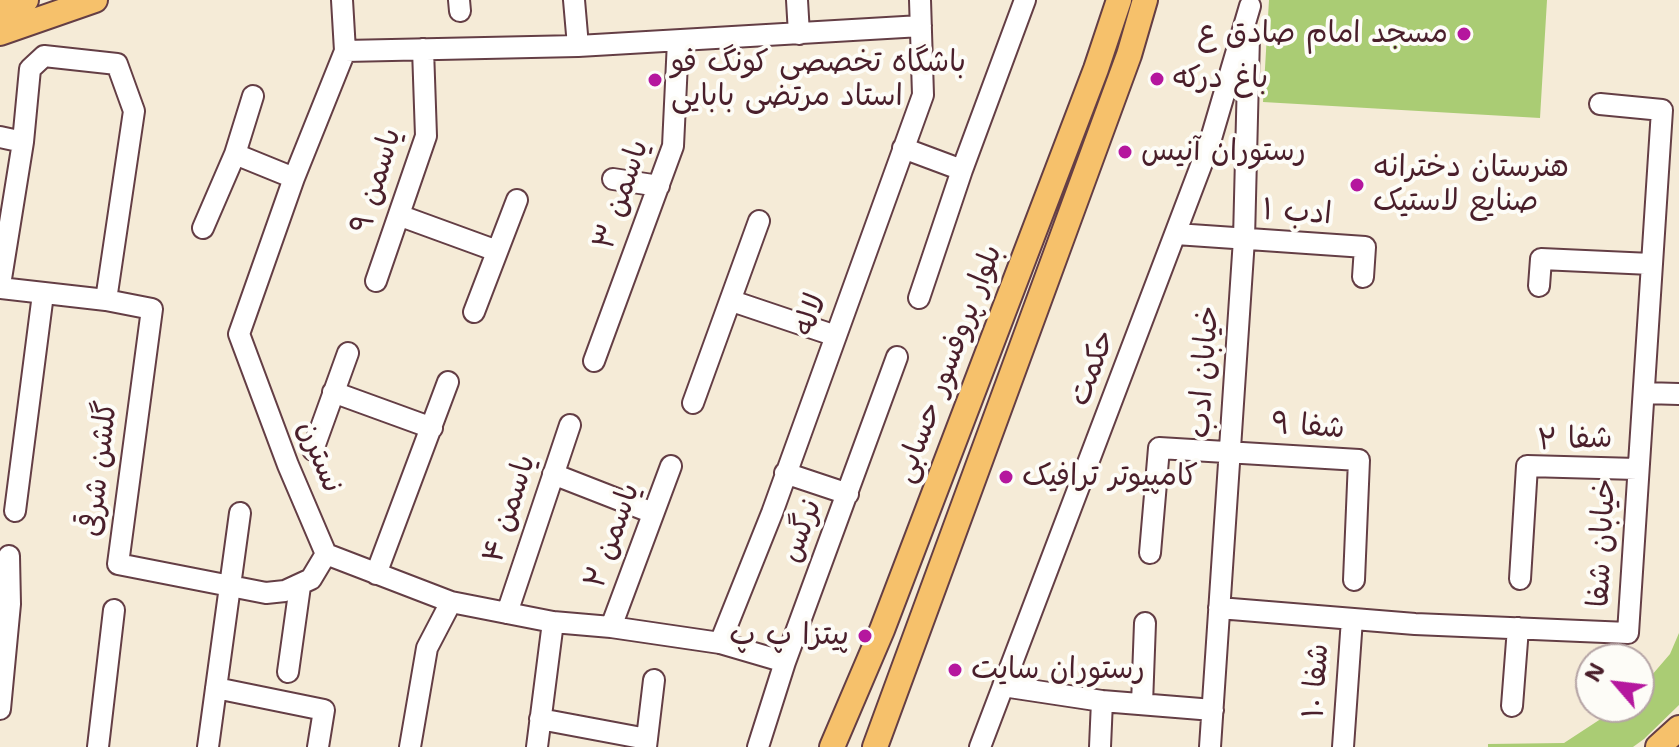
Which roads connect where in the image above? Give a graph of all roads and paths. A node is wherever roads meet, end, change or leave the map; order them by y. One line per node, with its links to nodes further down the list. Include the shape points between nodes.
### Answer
1 (26, 0): 11 (main road)
2 (95, 0): 13 (main road)
3 (342, 0): 18 (street, نسترن)
4 (574, 0): 16 (street)
5 (797, 0): 14 (street)
6 (920, 0): 12 (street, لاله)
7 (1025, 0): 25 (street)
8 (1119, 0): 105 (main road, بلوار پروفسور حسابی, via 882,630)
9 (1145, 0): 106 (main road, بلوار پروفسور حسابی)
10 (1250, 3): 33 (street, حکمت, via 1210,142); 34 (street, خیابان ادب)
11 (0, 9)
12 (921, 26): 14 (street); 23 (street, لاله, via 923,95)
13 (0, 33)
14 (799, 34): 15 (street)
15 (678, 41): 16 (street); 28 (street, یاسمن ۳, via 673,146)
16 (578, 46): 17 (street)
17 (423, 49): 18 (street); 30 (street, یاسمن ۹, via 426,136)
18 (345, 51): 26 (street, نسترن)
19 (253, 96): 24 (street)
20 (1600, 104): 36 (street, خیابان شفا, via 1662,110)
21 (0, 137): 22 (street)
22 (23, 142): 40 (street); 43 (street, via 30,69 44,56 117,64 134,111)
23 (903, 148): 25 (street); 46 (street, لاله)
24 (235, 154): 26 (street); 32 (street)
25 (962, 170): 42 (street)
26 (294, 178): 68 (street, نسترن, via 239,334)
27 (613, 179): 28 (street)
28 (659, 186): 49 (street, یاسمن ۳)
29 (517, 200): 35 (street)
30 (401, 216): 35 (street); 38 (street, یاسمن ۹)
31 (759, 221): 44 (street)
32 (203, 228)
33 (1176, 234): 34 (street); 88 (street, حکمت)
34 (1244, 239): 37 (street, ادب ۱, via 1365,247); 58 (street, خیابان ادب)
35 (497, 251): 45 (street)
36 (1651, 264): 39 (street, via 1541,259); 52 (street, خیابان شفا)
37 (1363, 277)
38 (376, 281)
39 (1539, 286)
40 (0, 287): 41 (street, گلشن شرقی)
41 (43, 294): 43 (street, گلشن شرقی); 64 (street)
42 (919, 298)
43 (106, 300): 73 (street, گلشن شرقی, via 152,309 118,564)
44 (732, 301): 46 (street); 54 (street)
45 (474, 312)
46 (836, 336): 61 (street, لاله)
47 (348, 353): 51 (street)
48 (897, 357): 63 (street, نرگس)
49 (594, 361)
50 (448, 382): 56 (street)
51 (333, 392): 56 (street); 57 (street)
52 (1644, 393): 53 (street); 60 (street, خیابان شفا)
53 (1679, 394)
54 (693, 403)
55 (570, 425): 62 (street, یاسمن ۴)
56 (432, 428): 70 (street)
57 (313, 450)
58 (1230, 452): 67 (street, via 1159,448); 72 (street, شفا ۹, via 1359,460); 76 (street, خیابان ادب)
59 (671, 466): 66 (street, یاسمن ۲)
60 (1637, 469): 71 (street, شفا ۲, via 1527,466); 83 (street, خیابان شفا, via 1628,633)
61 (785, 473): 63 (street); 84 (street, لاله)
62 (553, 474): 66 (street); 78 (street, یاسمن ۴)
63 (848, 494): 85 (street, نرگس)
64 (15, 511)
65 (240, 513): 73 (street)
66 (653, 513): 82 (street, یاسمن ۲)
67 (1150, 553)
68 (326, 554): 70 (street); 74 (street, via 311,579)
69 (9, 556): 93 (street)
70 (376, 574): 75 (street)
71 (1520, 579)
72 (1354, 580)
73 (230, 585): 74 (street, گلشن شرقی, via 266,593); 89 (street)
74 (300, 586): 86 (street)
75 (451, 602): 78 (street); 102 (street, via 427,648)
76 (1219, 608): 79 (street, خیابان شفا); 94 (street, خیابان ادب)
77 (114, 610): 99 (street)
78 (507, 613): 80 (street)
79 (1352, 619): 83 (street, خیابان شفا); 111 (street, شفا ۱۰)
80 (553, 622): 82 (street); 96 (street)
81 (1145, 623): 91 (street)
82 (611, 627): 84 (street)
83 (1518, 628): 92 (street)
84 (720, 643): 85 (street)
85 (785, 662): 104 (street, نرگس)
86 (288, 672)
87 (654, 680): 98 (street)
88 (1003, 686): 90 (street); 95 (street, حکمت)
89 (216, 688): 100 (street); 101 (street, via 324,710)
90 (1102, 701): 91 (street); 109 (street)
91 (1142, 704): 94 (street)
92 (1512, 706)
93 (0, 709)
94 (1213, 710): 110 (street, خیابان ادب)
95 (995, 711): 107 (street, حکمت); 108 (street)
96 (540, 719): 98 (street); 103 (street)
97 (1679, 728): 112 (main road)
98 (647, 743)
99 (98, 747)
100 (208, 747)
101 (318, 747)
102 (410, 747)
103 (537, 747)
104 (758, 747)
105 (832, 747)
106 (875, 747)
107 (980, 747)
108 (993, 747)
109 (1100, 747)
110 (1210, 747)
111 (1343, 747)
112 (1658, 747)

